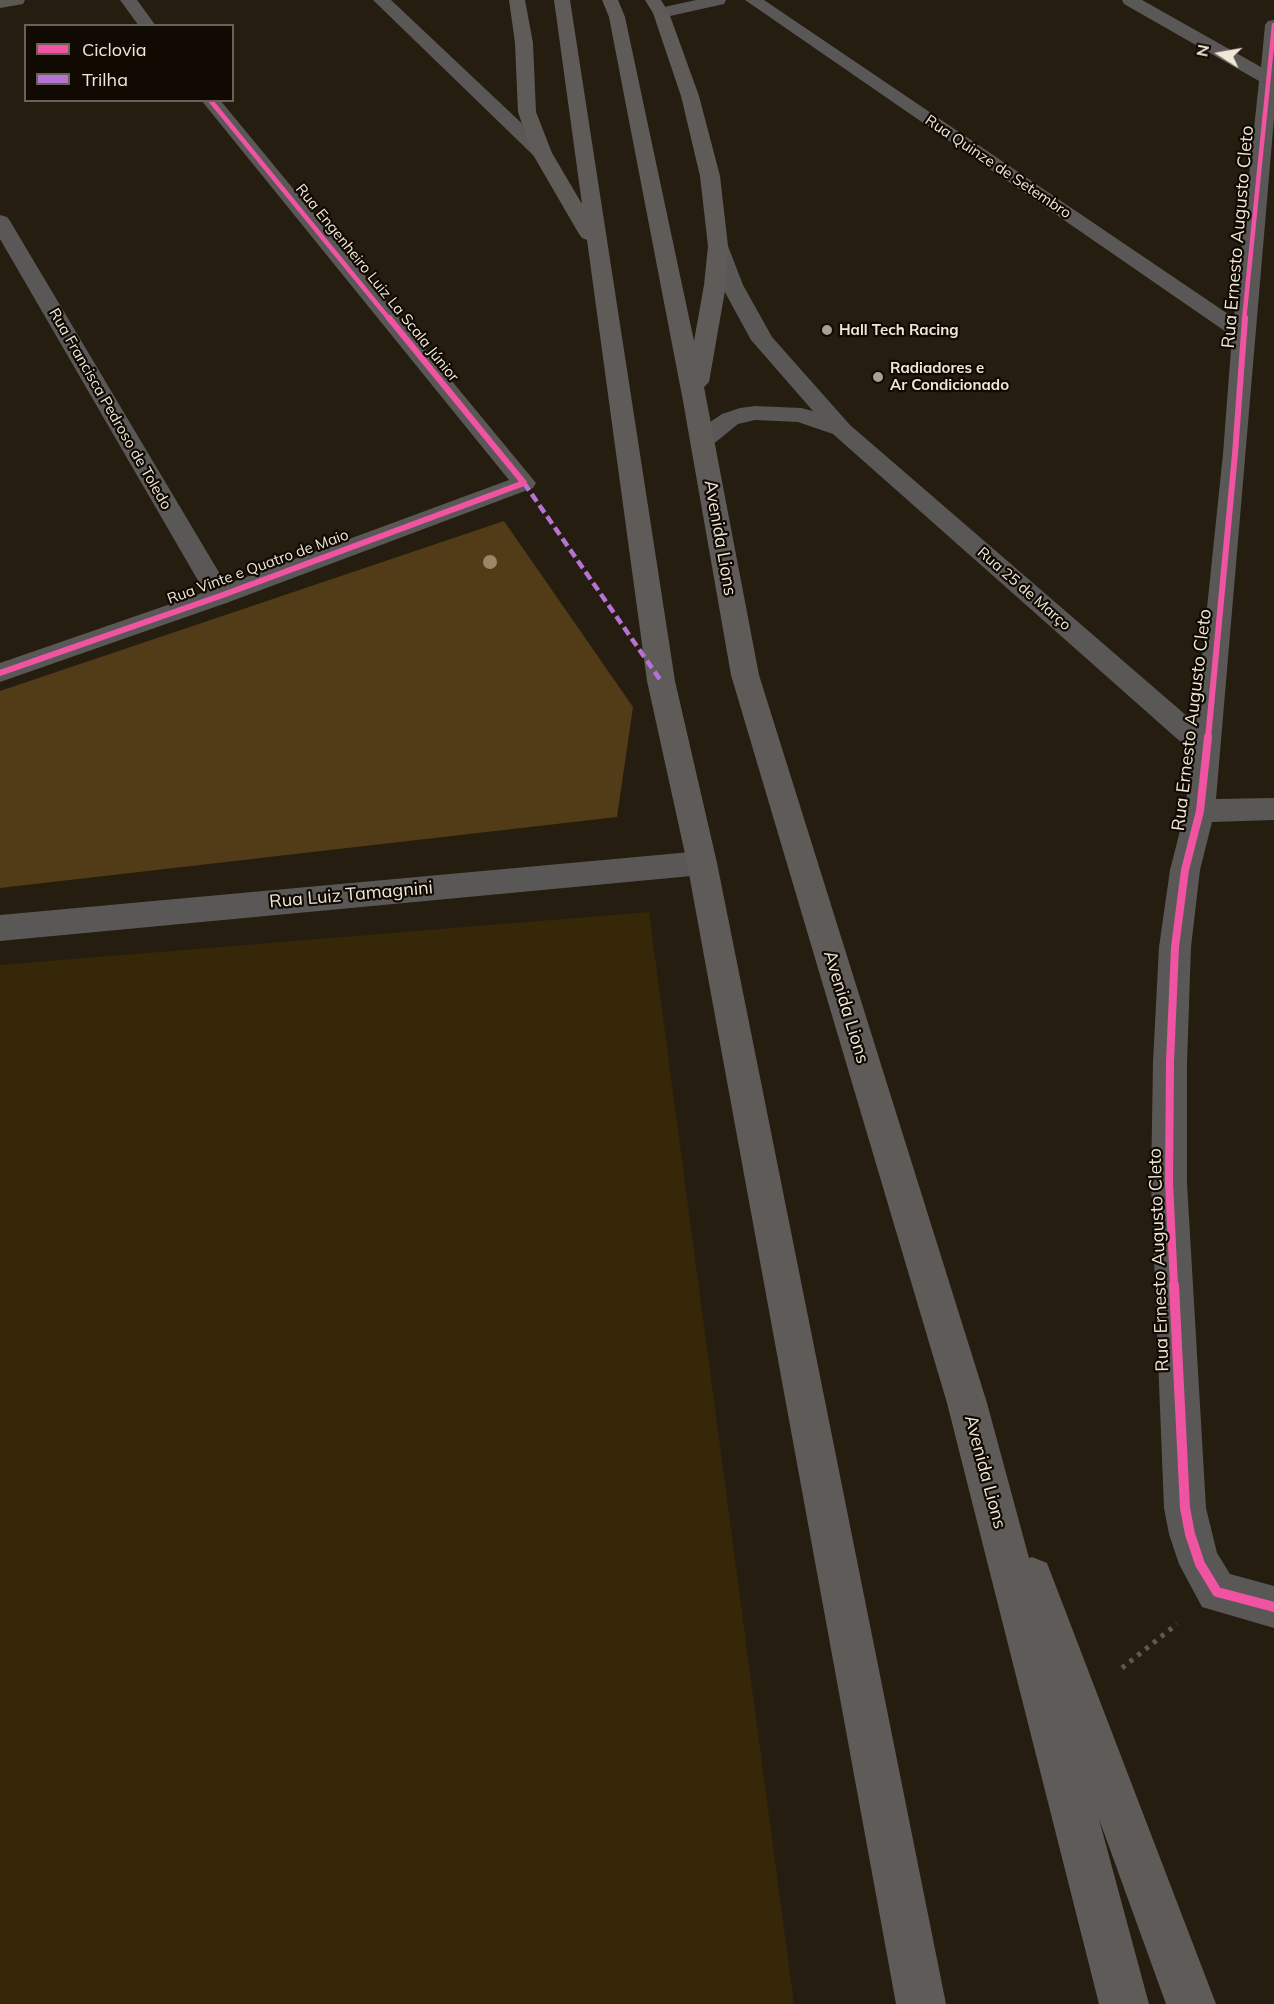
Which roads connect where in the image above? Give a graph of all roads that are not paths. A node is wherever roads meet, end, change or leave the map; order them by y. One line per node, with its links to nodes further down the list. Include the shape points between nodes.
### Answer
1 (16, 0): 10 (main road)
2 (128, 0): 12 (street)
3 (381, 0): 16 (street)
4 (517, 0): 16 (highway, via 527,112)
5 (561, 0): 19 (highway)
6 (610, 0): 21 (highway, Avenida Lions, via 617,17)
7 (718, 0): 11 (street)
8 (753, 0): 20 (street, Rua Quinze de Setembro)
9 (1130, 0): 14 (street)
10 (0, 3)
11 (657, 7): 18 (highway, via 690,96 710,176)
12 (146, 24)
13 (1274, 25): 14 (street, Rua Ernesto Augusto Cleto)
14 (1271, 78): 20 (street, Rua Ernesto Augusto Cleto)
15 (212, 102): 24 (street, Rua Engenheiro Luiz La Scala Júnior)
16 (542, 153): 19 (highway)
17 (0, 221): 25 (street, Rua Francisca Pedroso de Toledo)
18 (718, 246): 21 (highway); 22 (street, Rua 25 de Março, via 732,285 762,340)
19 (597, 249): 30 (highway, via 661,681)
20 (1243, 334): 27 (street, Rua Ernesto Augusto Cleto)
21 (695, 401): 23 (highway, Avenida Lions)
22 (842, 430): 23 (street, Rua 25 de Março, via 801,415 755,413 730,419); 27 (street, Rua 25 de Março)
23 (703, 441): 32 (highway, Avenida Lions, via 745,675)
24 (524, 483): 25 (street, Rua Vinte e Quatro de Maio)
25 (220, 596): 26 (street, Rua Vinte e Quatro de Maio)
26 (0, 673)
27 (1207, 749): 29 (street, Rua Ernesto Augusto Cleto)
28 (1274, 809): 29 (street)
29 (1200, 811): 33 (street, Rua Ernesto Augusto Cleto, via 1185,870 1175,946 1170,1062 1169,1183 1185,1508 1200,1564 1217,1592)
30 (702, 863): 31 (street, Rua Luiz Tamagnini); 34 (highway)
31 (0, 928)
32 (967, 1403): 35 (highway, Avenida Lions); 36 (highway)
33 (1274, 1607)
34 (921, 2004)
35 (1124, 2004)
36 (1191, 2004)

